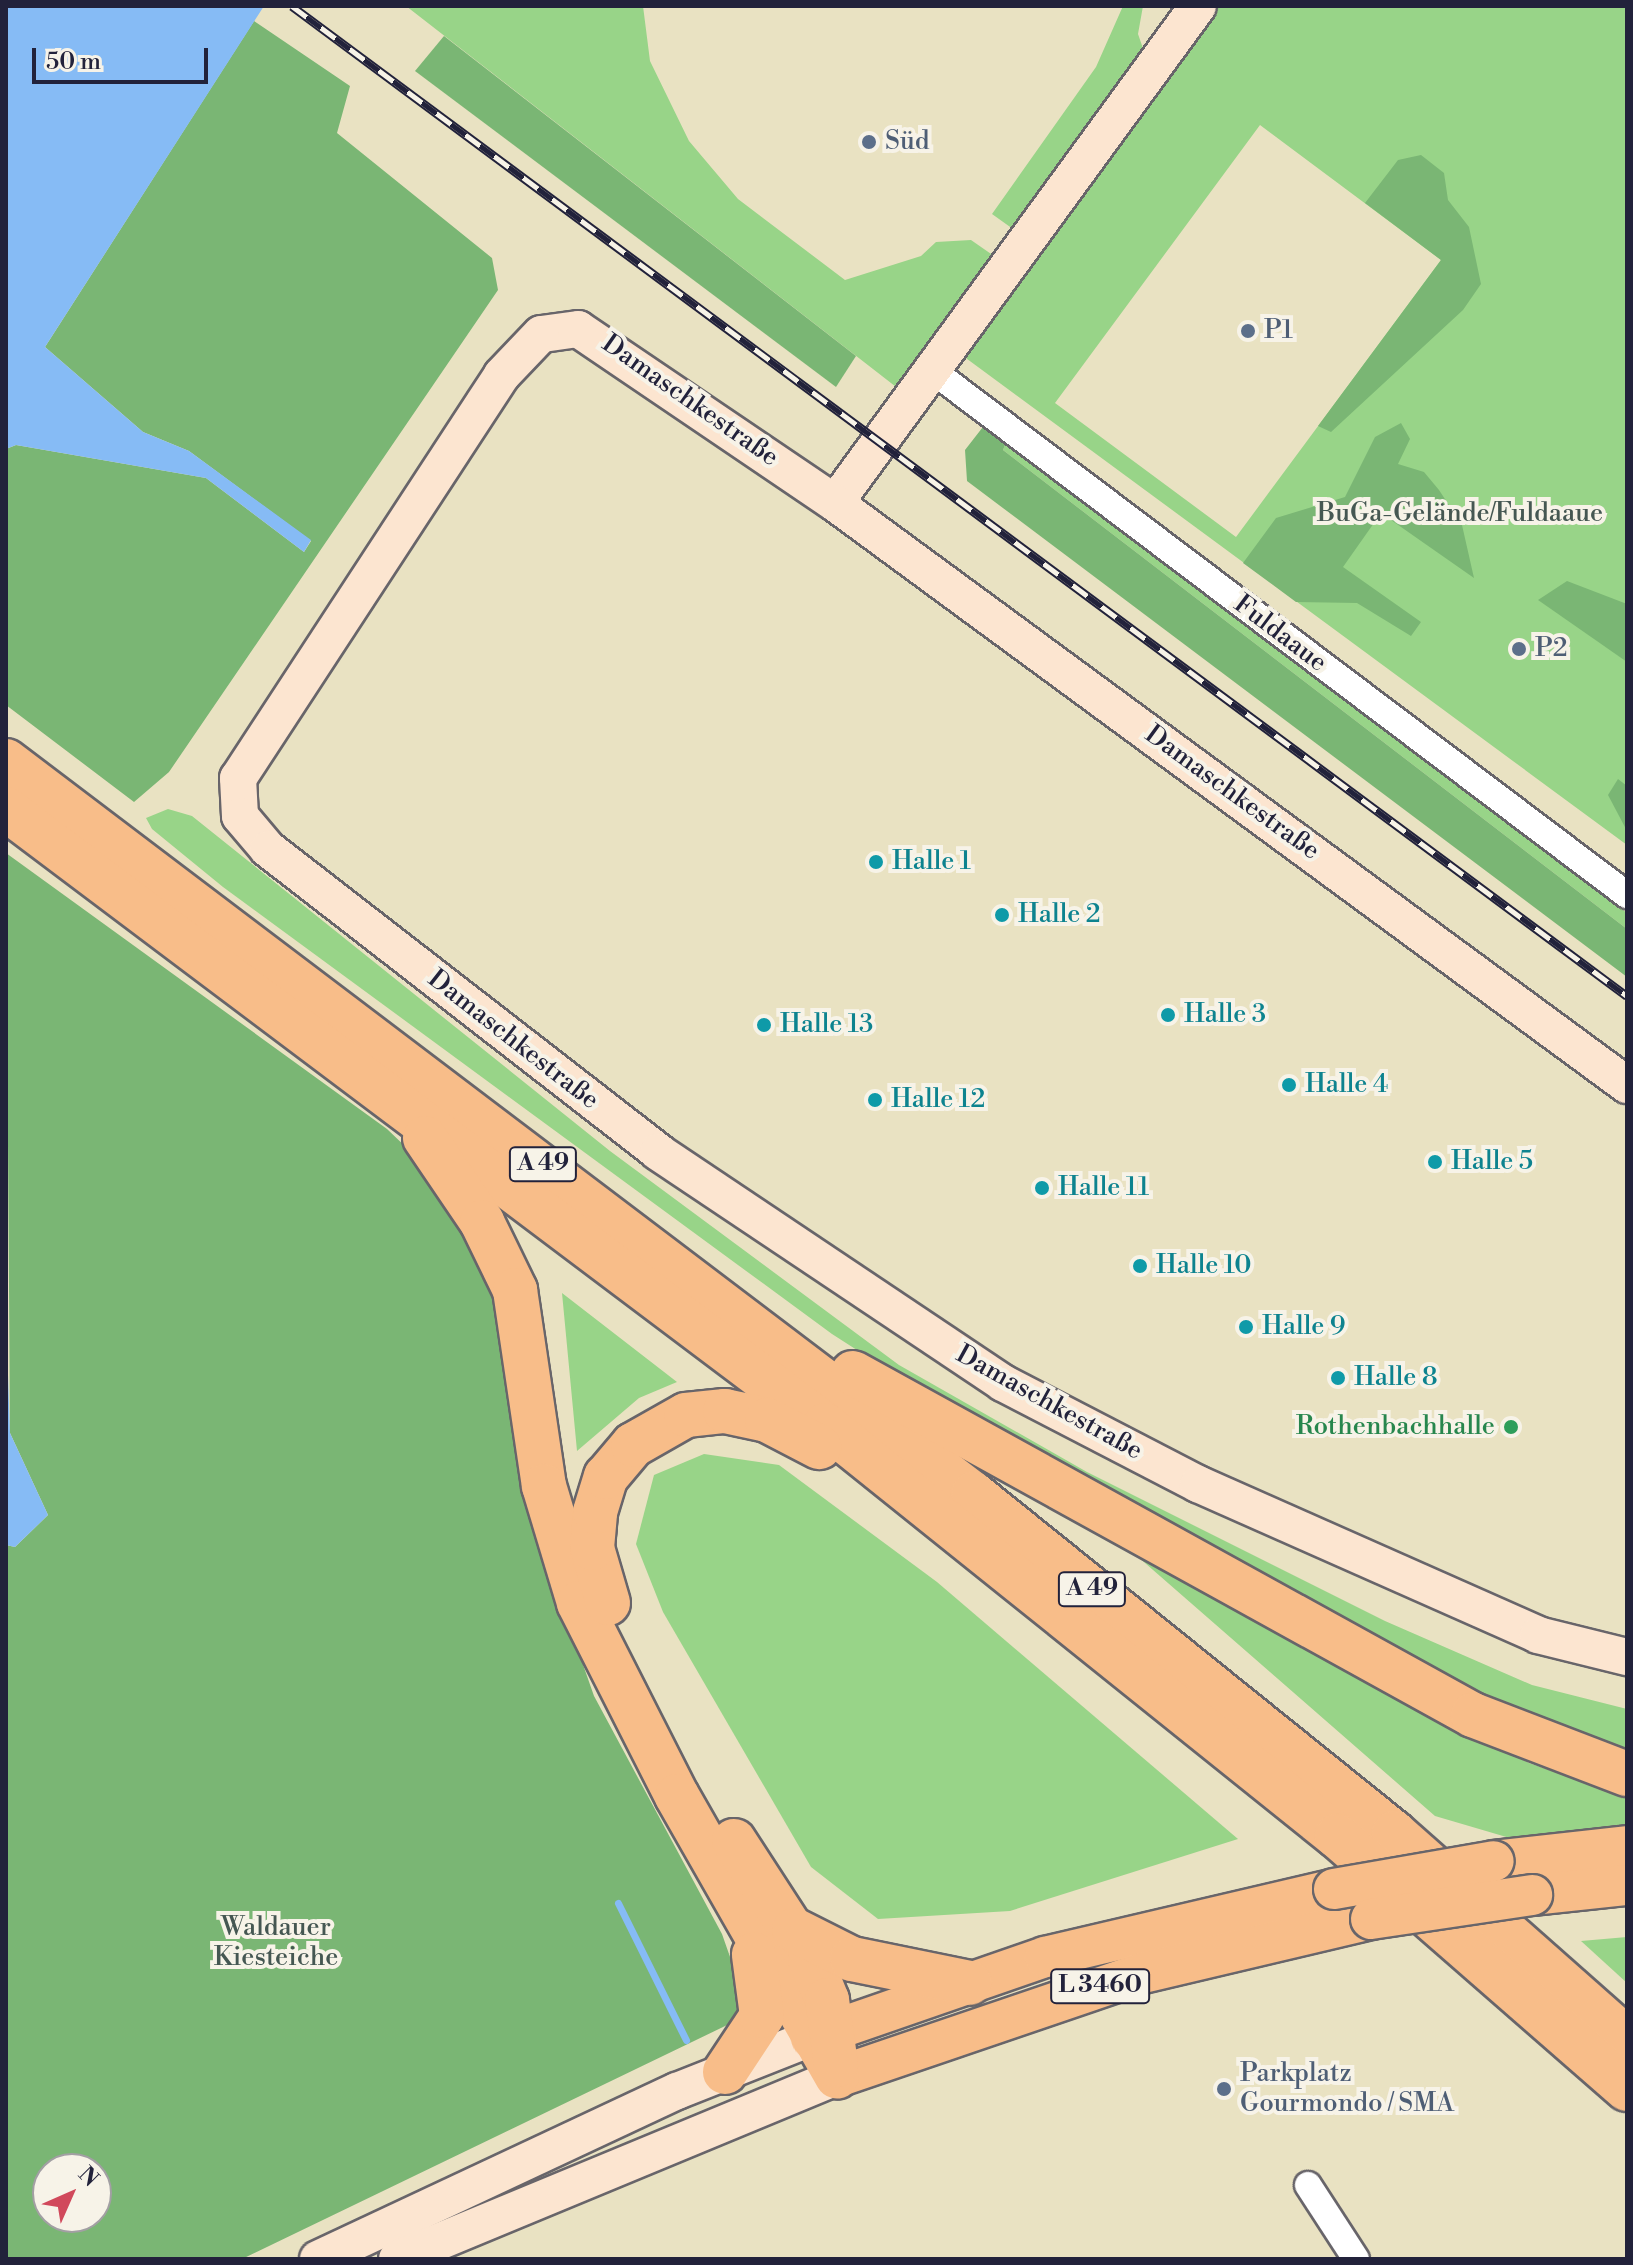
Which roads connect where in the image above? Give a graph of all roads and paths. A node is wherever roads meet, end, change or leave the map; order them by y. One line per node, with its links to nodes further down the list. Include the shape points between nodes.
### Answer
1 (1198, 6): 2 (street)
2 (933, 371): 3 (street); 7 (street, Fuldaaue)
3 (835, 503): 9 (street, Damaschkestraße); 12 (street, Damaschkestraße, via 592,332 541,334 502,375 255,741 238,778 240,816 268,849 658,1152 1003,1383 1198,1484 1524,1629)
4 (6, 761): 6 (highway, A 49)
5 (6, 809): 6 (highway, A 49)
6 (148, 890): 8 (highway, A 49); 10 (highway, A 49)
7 (1627, 895)
8 (375, 1083): 11 (highway, A 49); 16 (highway, via 447,1166 501,1256 528,1351 544,1486 579,1603)
9 (1627, 1085)
10 (713, 1291): 13 (highway, via 1070,1498 1473,1715); 20 (highway, A 49, via 1370,1813)
11 (990, 1556): 17 (highway, via 792,1432 747,1414 701,1412 668,1422 633,1445 606,1477 592,1529 599,1583 714,1807); 23 (highway, A 49, via 1337,1836)
12 (1627, 1657)
13 (1627, 1774)
14 (1627, 1846): 18 (main road, L 3460, bridge, via 1494,1861 1334,1889 1045,1957)
15 (1627, 1885): 22 (main road, L 3460, bridge, via 1371,1919 1139,1974)
16 (749, 1925): 19 (highway); 21 (highway, via 763,2010)
17 (794, 1930): 18 (highway, via 852,1959); 19 (highway, via 820,1980)
18 (970, 1983): 19 (main road, L 3460)
19 (822, 2034): 21 (street, L 3460); 22 (highway)
20 (1627, 2039)
21 (725, 2072): 25 (street, L 3460)
22 (837, 2077): 26 (street, L 3460)
23 (1627, 2089)
24 (1308, 2185): 27 (street)
25 (318, 2259)
26 (397, 2259)
27 (1356, 2259)

